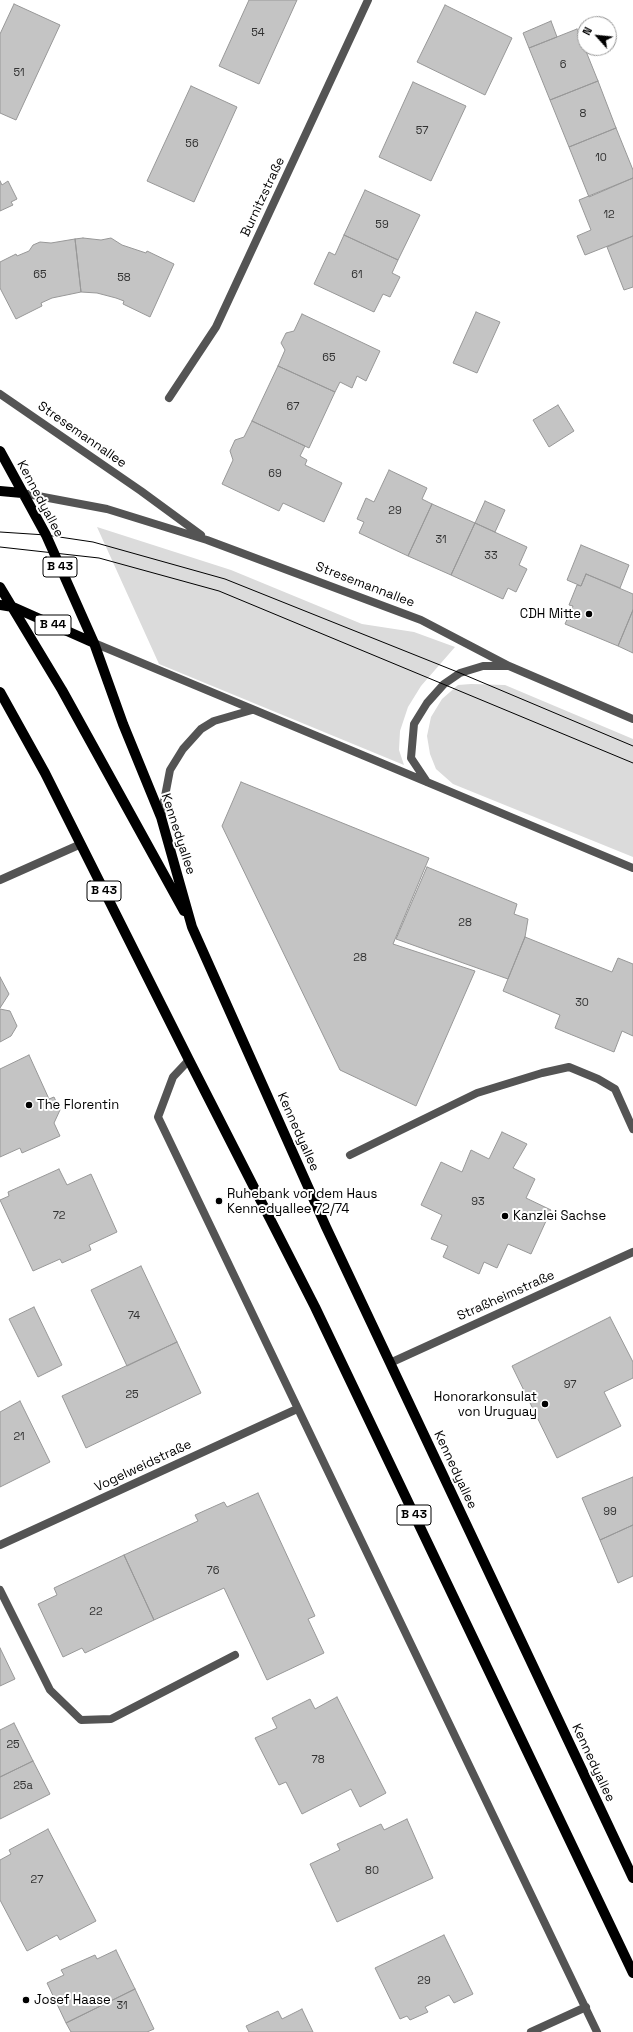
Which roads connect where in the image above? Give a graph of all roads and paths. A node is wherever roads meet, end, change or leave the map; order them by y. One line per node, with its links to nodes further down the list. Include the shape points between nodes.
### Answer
1 (368, 0): 3 (street, Burnitzstraße, via 216,327)
2 (0, 394): 7 (street, Stresemannallee)
3 (169, 398)
4 (0, 451): 6 (main road, Kennedyallee / B 43)
5 (0, 491): 6 (main road, Stresemannallee)
6 (22, 493): 7 (street, Stresemannallee, via 107,509); 11 (main road, Kennedyallee / B 43, via 46,535)
7 (207, 540): 12 (street, Stresemannallee, via 421,620)
8 (0, 587): 10 (main road, B 43)
9 (0, 605): 10 (main road, B 44)
10 (13, 608): 11 (main road, B 44); 23 (main road, B 43, via 62,690)
11 (94, 643): 15 (street); 19 (main road, Kennedyallee / B 43, via 123,724)
12 (509, 666): 16 (street, Stresemannallee); 18 (street, Stresemannallee, via 483,666 460,673 444,684 427,703 414,724 411,758)
13 (0, 692): 17 (main road, B 43)
14 (0, 709): 17 (main road)
15 (252, 710): 18 (street); 19 (street, via 214,721 182,749 170,770)
16 (633, 720)
17 (17, 724): 20 (main road, B 43)
18 (427, 782): 21 (street)
19 (161, 817): 23 (main road, Kennedyallee / B 43)
20 (81, 844): 22 (street); 24 (main road, B 43)
21 (633, 868)
22 (0, 880)
23 (192, 927): 28 (main road, Kennedyallee / B 43, via 326,1227)
24 (189, 1060): 29 (street, via 172,1077 158,1118); 34 (main road, B 43, via 315,1307)
25 (633, 1129): 26 (street, via 615,1089 569,1067 477,1093)
26 (350, 1154)
27 (633, 1252): 28 (street, Straßheimstraße)
28 (390, 1363): 33 (main road, Kennedyallee / B 43)
29 (297, 1409): 30 (street, Vogelweidstraße); 35 (street)
30 (0, 1545)
31 (0, 1590): 32 (street, via 50,1690 81,1720 111,1719)
32 (235, 1655)
33 (633, 1878)
34 (633, 1973)
35 (586, 2007): 36 (street); 37 (street)
36 (531, 2032)
37 (597, 2032)

